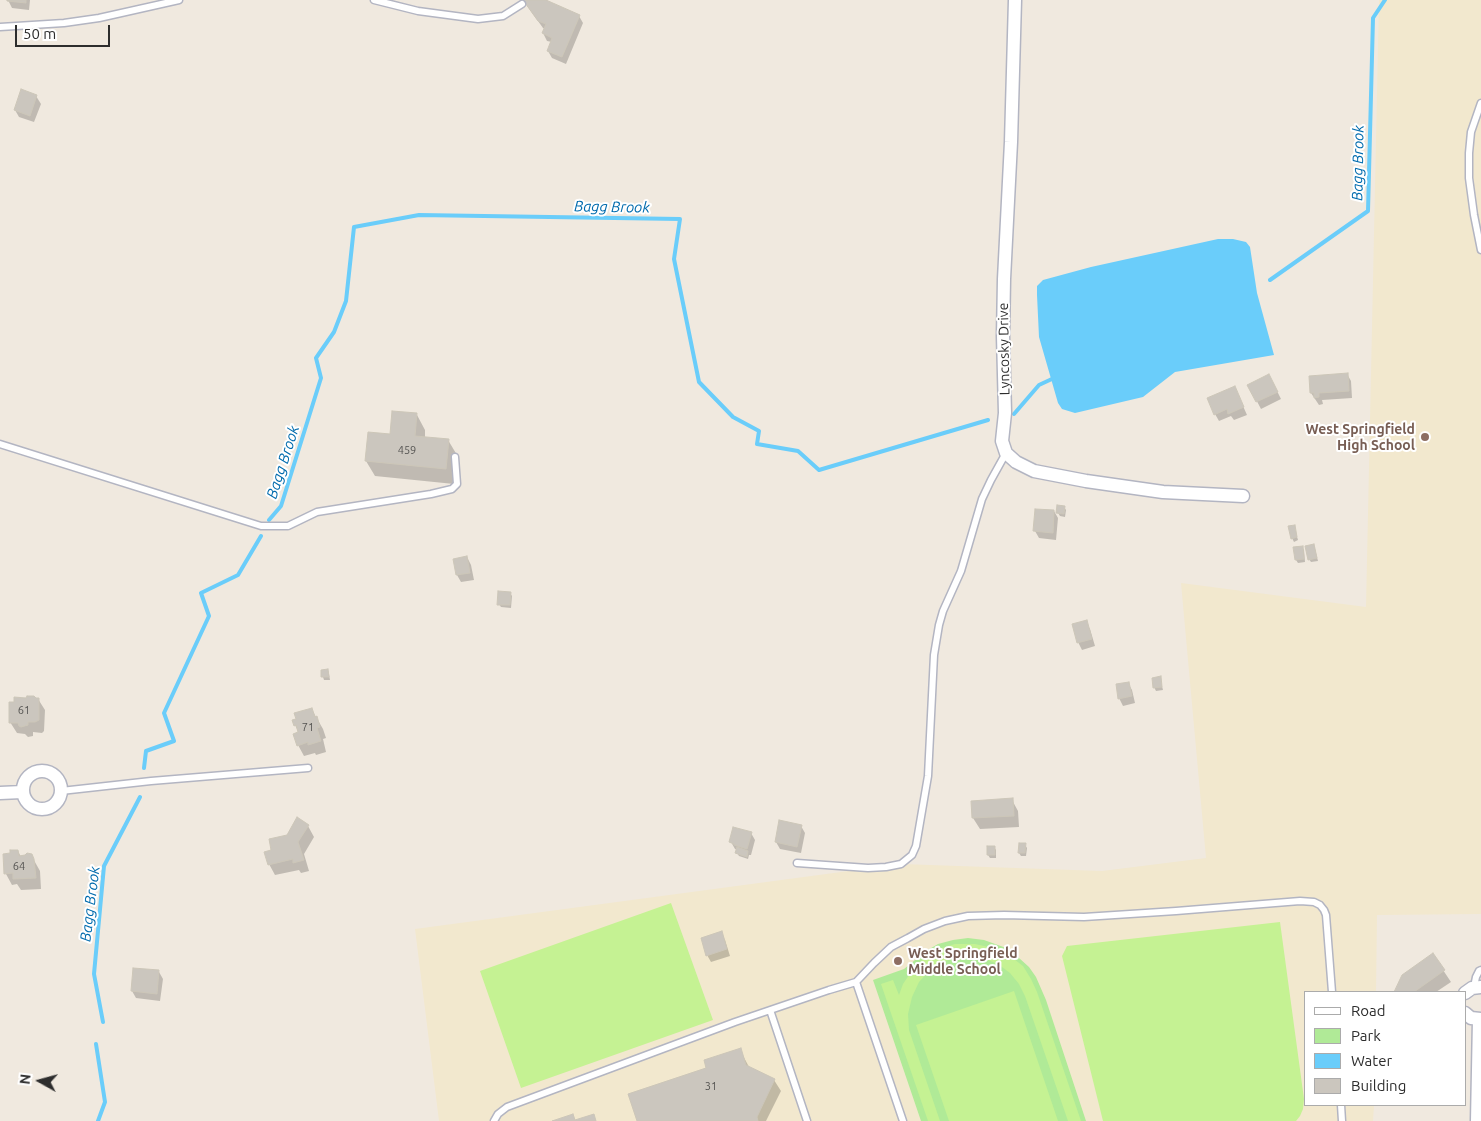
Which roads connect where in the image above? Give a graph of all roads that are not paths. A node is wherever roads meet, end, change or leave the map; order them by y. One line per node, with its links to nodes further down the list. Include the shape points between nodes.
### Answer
1 (179, 0): 5 (lane, via 99,18)
2 (374, 0): 4 (lane, via 418,11 478,19 502,16)
3 (1015, 0): 9 (street, Lyncosky Drive, via 1004,279 1005,413 1002,441)
4 (522, 4)
5 (0, 27)
6 (1481, 103): 7 (lane, via 1471,132 1469,153 1469,178)
7 (1481, 250)
8 (0, 444): 10 (lane, via 261,526 288,526 318,512 452,489 457,484)
9 (1006, 453): 11 (street, via 1034,471 1086,481 1164,492); 16 (lane, via 982,500 961,571 939,626 934,654 928,776 912,855 900,864 886,867)
10 (455, 457)
11 (1243, 496)
12 (308, 768): 13 (lane)
13 (61, 791): 14 (street, via 54,805 42,810 28,804); 14 (street, via 56,776 41,771 27,777)
14 (22, 792): 15 (street)
15 (0, 793)
16 (797, 863)
17 (1481, 970): 19 (lane)
18 (856, 982): 20 (lane, via 891,948 945,921 968,916 1084,917 1300,901 1320,905 1326,915); 21 (lane); 27 (lane)
19 (1473, 989)
20 (1332, 991)
21 (770, 1010): 25 (lane, via 507,1107); 26 (lane)
22 (1466, 1014): 23 (street)
23 (1480, 1019): 29 (street)
24 (1341, 1106): 28 (lane)
25 (494, 1121)
26 (807, 1121)
27 (903, 1121)
28 (1342, 1121)
29 (1477, 1121)

